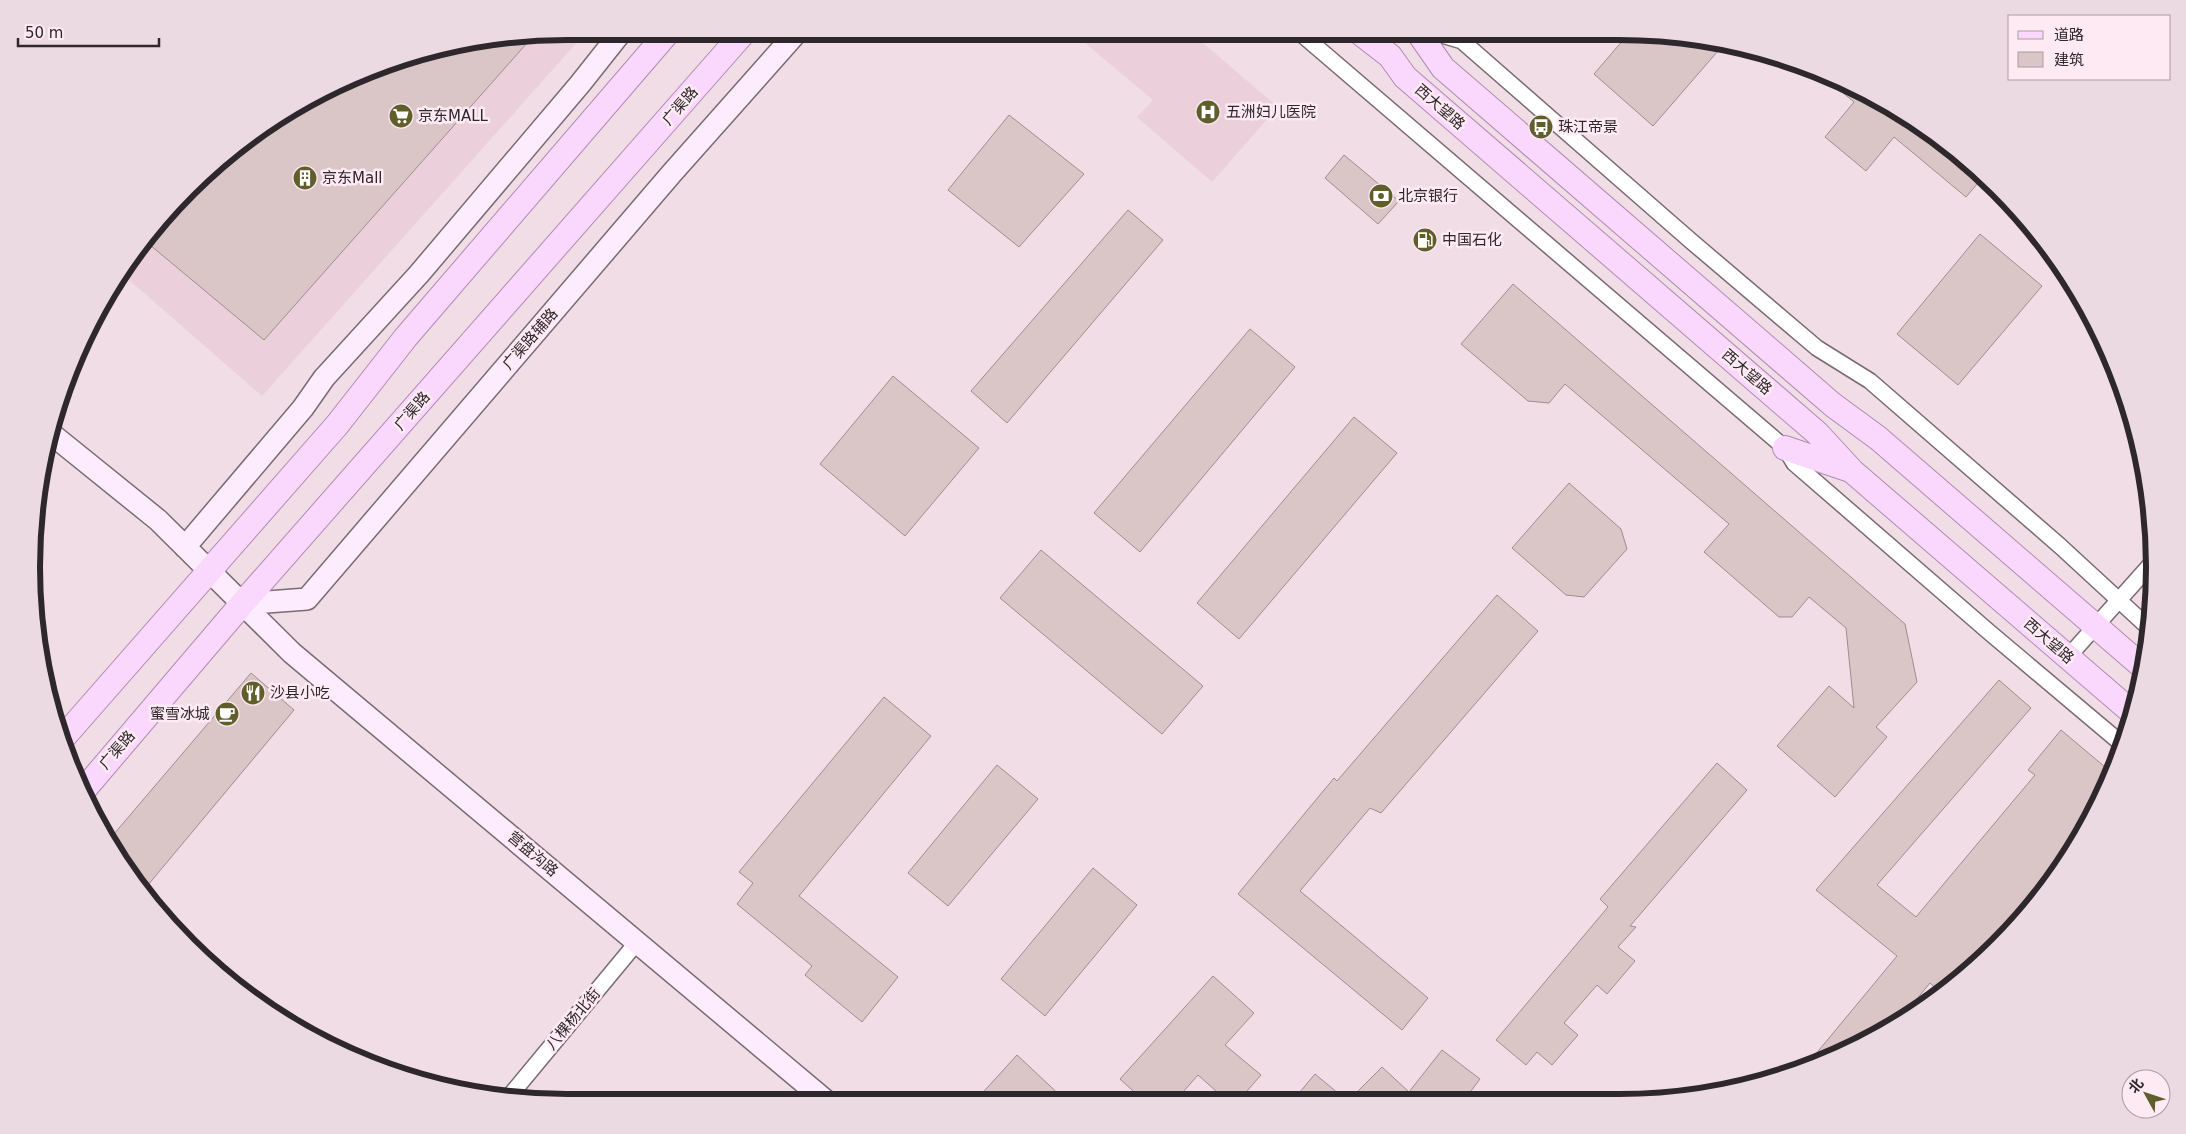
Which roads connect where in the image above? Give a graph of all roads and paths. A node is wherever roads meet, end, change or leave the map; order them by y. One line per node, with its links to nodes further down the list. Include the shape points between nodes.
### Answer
1 (615, 40): 12 (street, via 419,274 324,378 304,408)
2 (661, 40): 13 (main road, via 406,337 337,426)
3 (738, 40): 16 (main road, 广渠路)
4 (791, 40): 16 (street, 广渠路辅路, via 672,173 307,599)
5 (1308, 40): 10 (street)
6 (1369, 40): 11 (main road, 西大望路, via 1390,56 1405,77 1816,433)
7 (1424, 40): 18 (main road, 西大望路, via 1443,68 1833,405 1878,438)
8 (1459, 40): 15 (street, via 1817,348 1870,381)
9 (56, 438): 12 (street, 营盘沟路, via 158,520)
10 (1785, 448): 11 (main road); 23 (street, via 1794,463)
11 (1852, 471): 19 (main road, 西大望路)
12 (185, 547): 13 (street, 营盘沟路)
13 (209, 570): 16 (street, 营盘沟路); 22 (main road)
14 (2146, 570): 15 (street)
15 (2120, 601): 17 (street); 18 (street)
16 (242, 604): 24 (main road, 广渠路); 25 (street, 营盘沟路, via 292,652)
17 (2143, 622)
18 (2097, 627): 19 (street); 20 (main road, 西大望路)
19 (2068, 658): 21 (main road, 西大望路)
20 (2137, 662)
21 (2127, 708)
22 (67, 732)
23 (2117, 740)
24 (87, 786)
25 (638, 941): 26 (street, 八棵杨北街); 27 (street, 营盘沟路)
26 (514, 1091)
27 (818, 1094)

